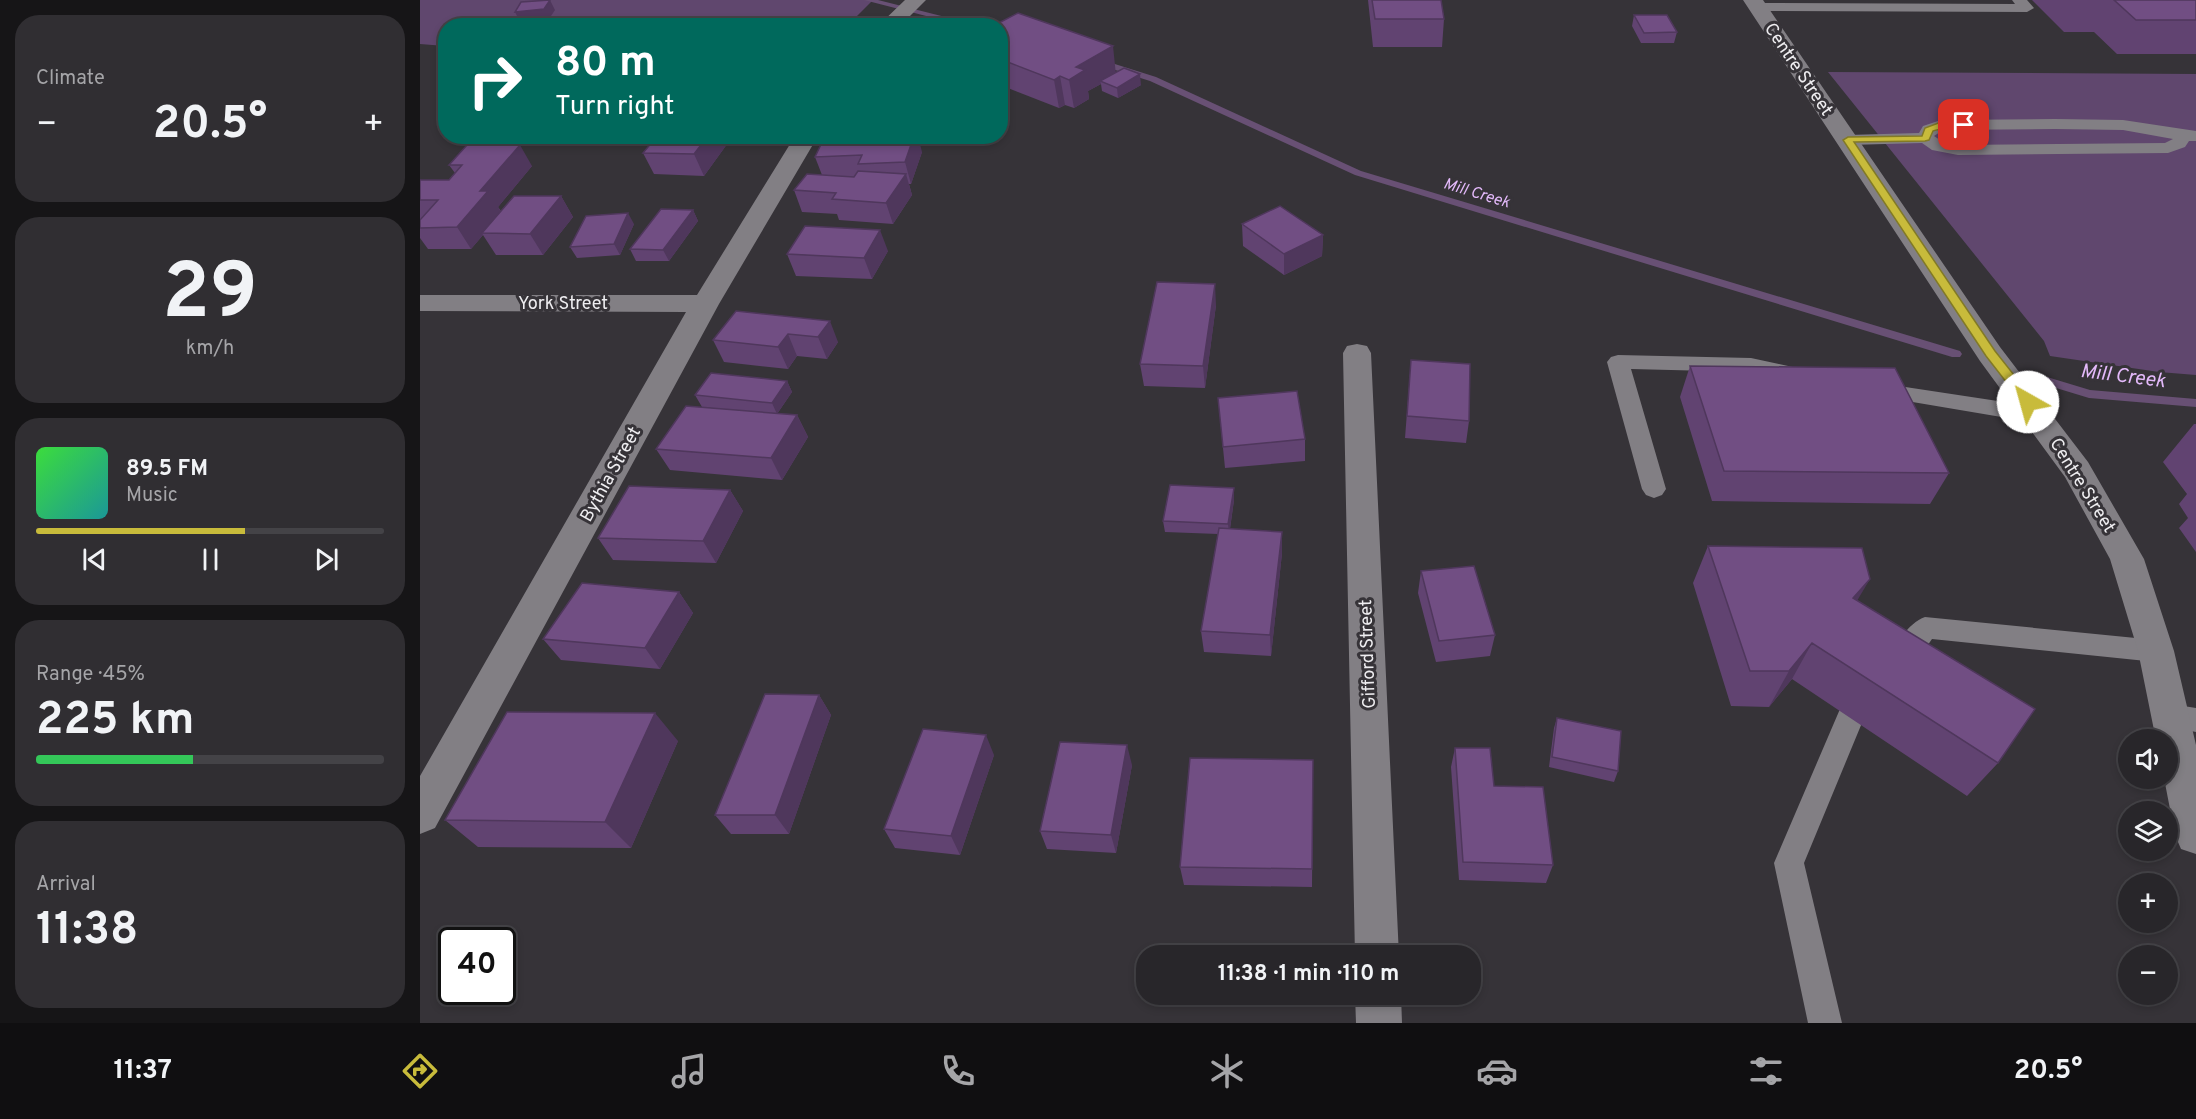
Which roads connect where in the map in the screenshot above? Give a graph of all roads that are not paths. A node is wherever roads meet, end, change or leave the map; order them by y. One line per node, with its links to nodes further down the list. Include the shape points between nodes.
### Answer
1 (916, 0): 4 (street)
2 (2019, 0): 3 (lane, via 2027,8)
3 (1755, 3): 7 (street, Centre Street)
4 (896, 18)
5 (2189, 136): 6 (lane, via 2168,148 1993,150 1958,150 1938,146); 6 (lane, via 2122,125 1941,125 1929,130)
6 (1925, 138): 7 (lane)
7 (1848, 140): 14 (street, Centre Street, via 1990,354)
8 (802, 144): 10 (street, Bythia Street)
9 (420, 303): 10 (street, York Street)
10 (705, 304): 20 (street, Bythia Street)
11 (1357, 353): 22 (street, Gifford Street)
12 (1807, 376): 15 (lane, via 1751,365 1618,362)
13 (1863, 387): 14 (lane)
14 (2037, 415): 16 (street, Centre Street, via 2077,470 2127,559)
15 (1654, 489)
16 (2156, 651): 17 (lane, via 1925,627); 19 (street, Centre Street)
17 (1892, 673)
18 (1851, 718): 25 (lane, via 1790,863)
19 (2183, 718): 21 (street, Centre Street)
20 (420, 815)
21 (2196, 835)
22 (1377, 945)
23 (1378, 1005): 24 (street)
24 (1379, 1023)
25 (1825, 1023)

